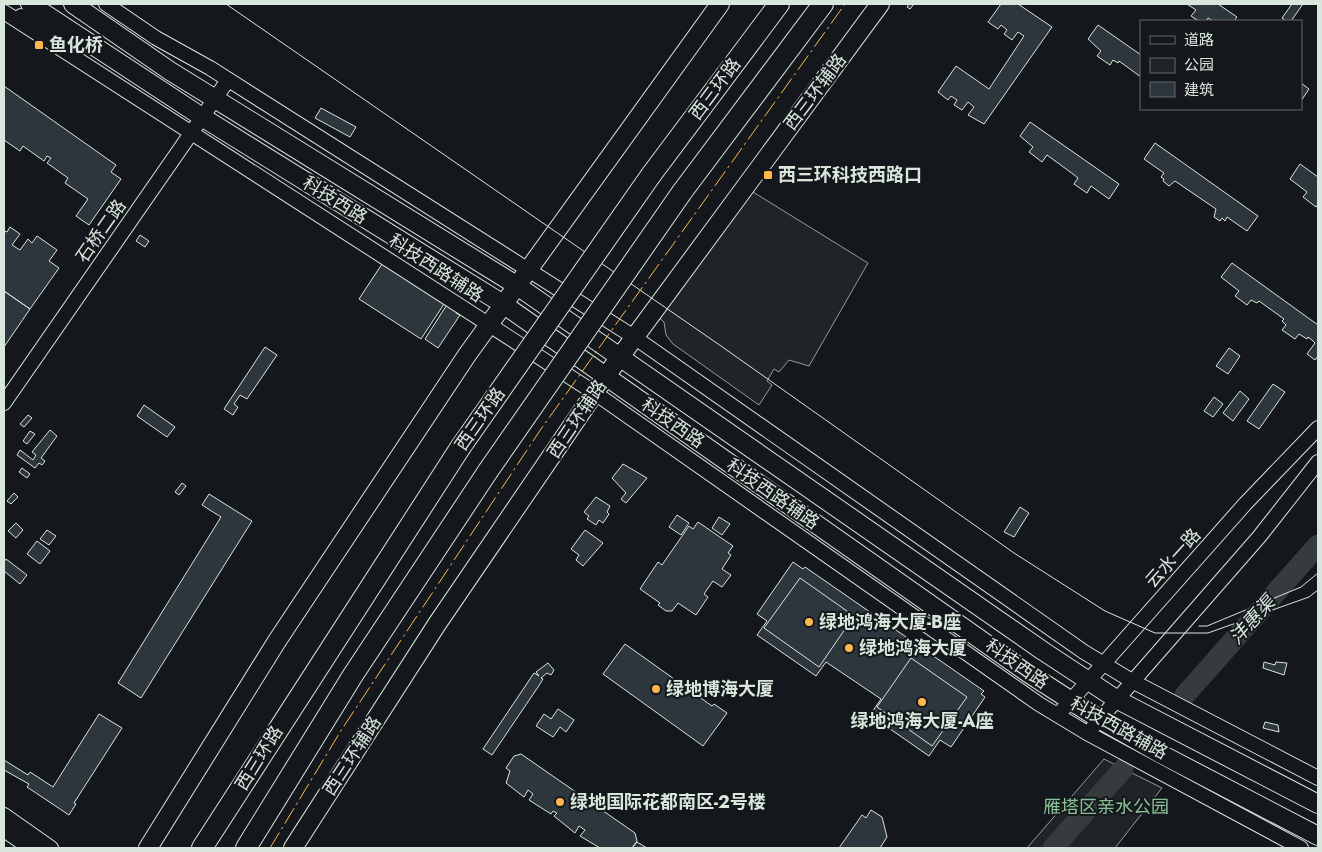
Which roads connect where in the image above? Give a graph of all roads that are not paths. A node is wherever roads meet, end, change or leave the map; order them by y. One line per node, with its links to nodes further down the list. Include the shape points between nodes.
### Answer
1 (30, 4): 9 (main road, 科技西路)
2 (73, 4): 11 (main road, 科技西路)
3 (106, 4): 10 (street)
4 (720, 4): 14 (main road)
5 (779, 4): 41 (highway, 西三环路, bridge, via 652,175 460,448)
6 (823, 4): 42 (highway, 西三环路, bridge, via 682,192 488,470 353,675)
7 (880, 4): 18 (main road, 西三环辅路)
8 (4, 10): 9 (street); 13 (street, 科技西路辅路)
9 (94, 46): 12 (main road, 科技西路)
10 (228, 80): 11 (street, 石桥二路); 14 (street)
11 (215, 99): 12 (street, 石桥二路); 15 (main road, 科技西路)
12 (202, 117): 13 (street, 石桥二路); 16 (main road, 科技西路)
13 (191, 134): 17 (street, 科技西路辅路); 22 (street, 石桥二路)
14 (528, 269): 15 (main road); 18 (street)
15 (516, 286): 16 (main road); 19 (main road, 科技西路)
16 (503, 304): 17 (main road); 20 (main road, 科技西路)
17 (488, 324): 21 (street, 科技西路辅路); 40 (main road, via 277,641)
18 (634, 338): 19 (main road, 西三环辅路); 25 (street)
19 (620, 356): 20 (main road, 西三环辅路); 26 (main road, 科技西路)
20 (606, 376): 21 (main road, 西三环辅路); 29 (main road, 科技西路)
21 (595, 393): 30 (street, 科技西路辅路); 43 (main road, 西三环辅路, via 437,624)
22 (4, 403)
23 (1318, 428): 25 (street, 云水一路, via 1245,504)
24 (1318, 462): 27 (street, via 1259,537)
25 (1103, 664): 26 (street, 云水一路); 27 (street)
26 (1088, 681): 28 (main road, 科技西路); 29 (street, 云水一路)
27 (1132, 681): 28 (street); 33 (street)
28 (1116, 699): 31 (street); 34 (main road, 科技西路)
29 (1071, 701): 30 (street, 云水一路); 31 (main road, 科技西路)
30 (1058, 715): 32 (street, 科技西路辅路)
31 (1099, 719): 32 (street); 37 (main road, 科技西路, via 1159,754)
32 (1087, 733): 44 (street, 科技西路辅路)
33 (1318, 778)
34 (1318, 804)
35 (4, 815): 39 (street)
36 (4, 830): 38 (street)
37 (1318, 836)
38 (30, 848)
39 (51, 848)
40 (148, 848)
41 (202, 848)
42 (246, 848)
43 (294, 848)
44 (1301, 848)

